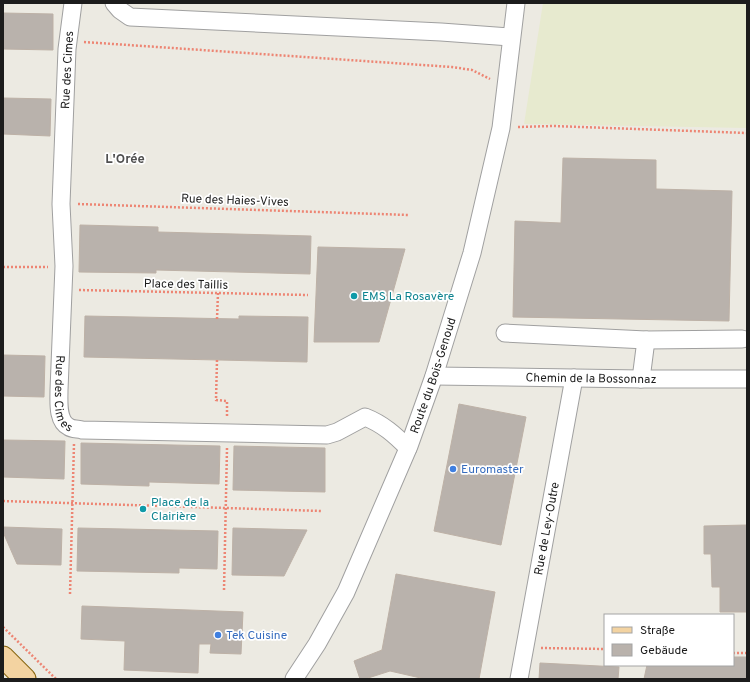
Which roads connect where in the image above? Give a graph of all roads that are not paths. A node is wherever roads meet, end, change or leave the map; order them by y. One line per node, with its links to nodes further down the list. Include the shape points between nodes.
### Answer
1 (73, 3): 12 (street, Rue des Cimes, via 68,41 61,204 64,266 59,390 61,419 68,427 82,430 327,435 365,417 377,421 391,431)
2 (114, 3): 4 (street, via 130,18)
3 (516, 3): 4 (street, Route du Bois-Genoud)
4 (511, 37): 8 (street, Route du Bois-Genoud, via 501,128 472,253)
5 (505, 333): 7 (street)
6 (742, 339): 7 (street)
7 (646, 340): 10 (street)
8 (434, 376): 9 (street, Chemin de la Bossonnaz); 12 (street, Route du Bois-Genoud)
9 (574, 378): 10 (street, Chemin de la Bossonnaz); 16 (street, Rue de Ley-Outre)
10 (641, 379): 11 (street, Chemin de la Bossonnaz)
11 (747, 379)
12 (408, 448): 15 (street, Route du Bois-Genoud, via 346,592)
13 (3, 657): 14 (main road)
14 (25, 679)
15 (294, 679)
16 (518, 679)

